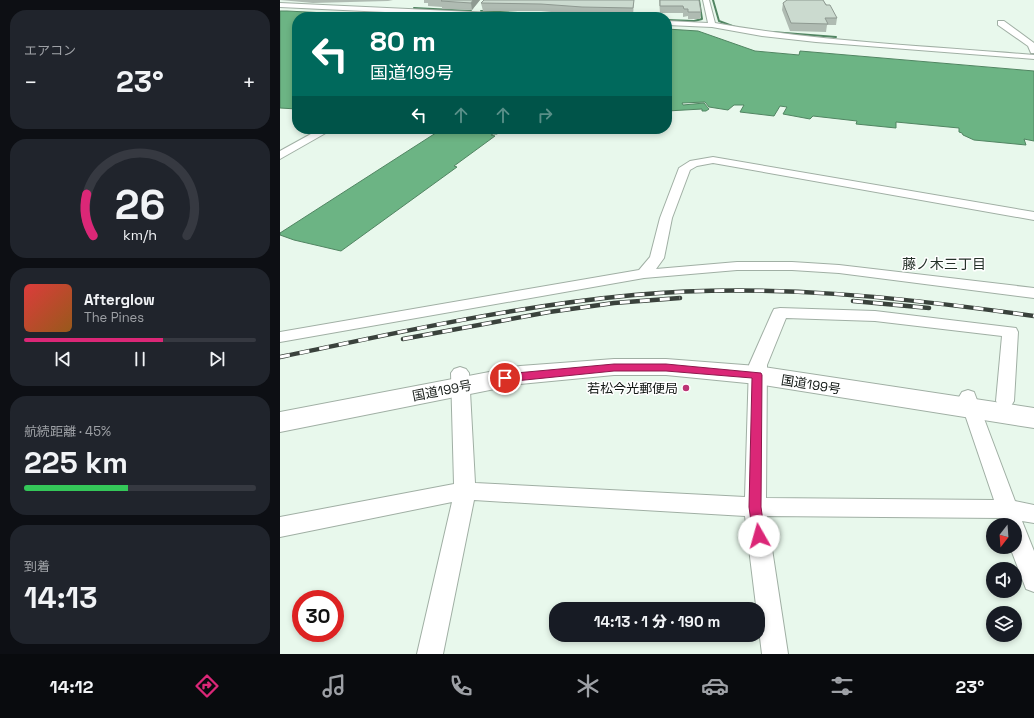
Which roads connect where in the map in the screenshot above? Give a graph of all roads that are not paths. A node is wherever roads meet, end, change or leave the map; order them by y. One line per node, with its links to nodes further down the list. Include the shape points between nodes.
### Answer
1 (310, 0): 6 (street)
2 (706, 0): 12 (street)
3 (350, 3): 7 (street)
4 (280, 5): 6 (street)
5 (482, 5): 9 (street)
6 (301, 6): 7 (street)
7 (343, 8): 8 (street, via 387,7)
8 (453, 12)
9 (477, 12)
10 (672, 23): 12 (street)
11 (1001, 23): 13 (street, via 1032,45)
12 (712, 25): 14 (street, via 816,40)
13 (1034, 51)
14 (1034, 57)
15 (319, 134): 16 (street)
16 (280, 156)
17 (1034, 216): 18 (street, via 713,160 685,168 666,218 657,258)
18 (644, 274): 19 (street, via 737,266 792,266 839,269); 20 (street)
19 (1034, 293)
20 (280, 337)
21 (758, 370): 22 (highway, 国道199号, via 614,367); 23 (street, via 780,314 875,316 1010,332); 24 (highway, 国道199号); 30 (street)
22 (461, 379): 26 (highway, 国道199号); 28 (highway, 国道199号); 29 (street)
23 (1006, 401): 24 (highway, 国道199号); 25 (highway, 国道199号)
24 (970, 403): 27 (highway, 国道199号); 32 (street)
25 (1034, 406)
26 (280, 408)
27 (1034, 418)
28 (280, 422)
29 (465, 491): 30 (street); 33 (street); 36 (street)
30 (755, 507): 32 (street); 37 (street)
31 (1034, 514): 32 (street)
32 (1010, 517)
33 (280, 527)
34 (1022, 549): 35 (street)
35 (1034, 581)
36 (430, 654)
37 (775, 654)

